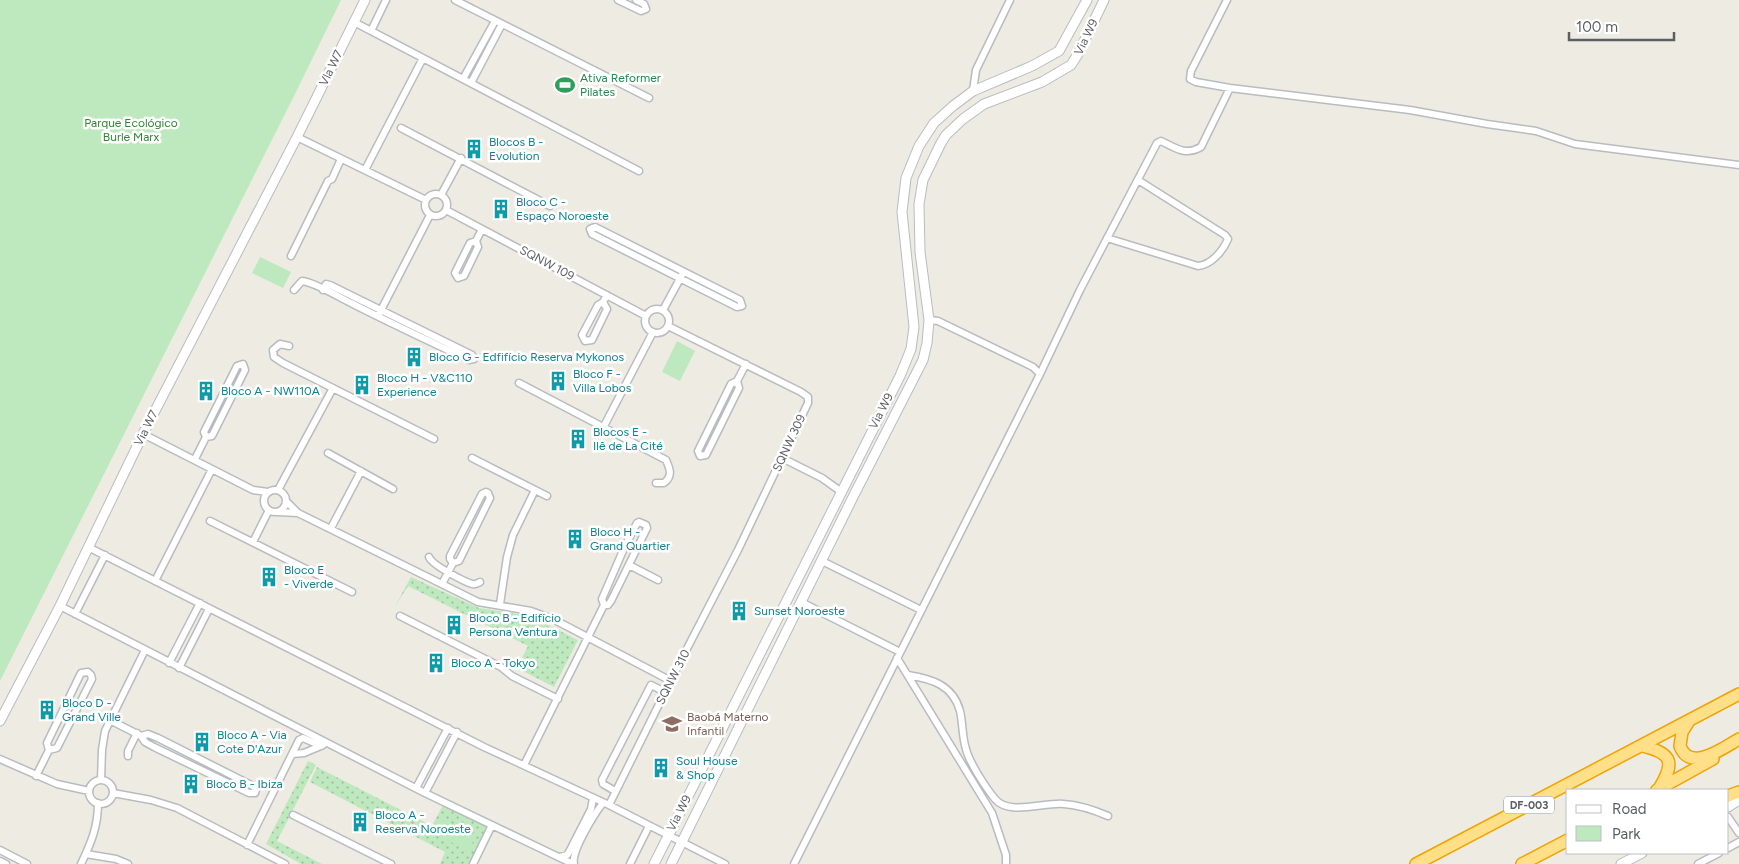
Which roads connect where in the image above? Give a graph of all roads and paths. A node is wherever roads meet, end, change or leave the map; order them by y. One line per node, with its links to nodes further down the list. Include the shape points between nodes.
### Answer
1 (365, 0): 11 (street, Vla W7)
2 (386, 0): 13 (street)
3 (455, 0): 10 (street)
4 (618, 0): 5 (street, via 641,11 646,9)
5 (636, 0)
6 (1010, 0): 18 (street, via 976,70)
7 (1087, 0): 18 (street, Via W9, via 1059,51)
8 (1104, 0): 45 (street, Via W9, via 1071,65 1042,82 984,104 963,119 941,143 923,180 919,204 920,252)
9 (1227, 0): 17 (street, via 1190,79)
10 (495, 21): 12 (street); 15 (street)
11 (354, 22): 13 (street); 21 (street, Vla W7)
12 (502, 24): 16 (street); 19 (street)
13 (370, 30): 14 (street)
14 (424, 58): 15 (street); 25 (street)
15 (463, 79): 16 (street)
16 (471, 83): 26 (street)
17 (1230, 88): 24 (street, via 1410,110 1536,131 1575,144); 27 (street, via 1201,147 1192,152 1181,151 1161,141 1157,143)
18 (973, 91): 69 (street, Via W9, via 934,123 918,146 906,178 902,212 914,327 910,349 900,376)
19 (649, 98)
20 (401, 128): 22 (street)
21 (297, 137): 23 (street); 55 (street, Via W7)
22 (460, 158): 28 (street); 30 (street)
23 (341, 159): 25 (street); 36 (street)
24 (1739, 165)
25 (365, 170): 29 (street)
26 (639, 171)
27 (1138, 180): 34 (street); 34 (street, via 1225,235 1226,243 1210,263 1198,266)
28 (441, 195): 29 (street); 31 (street, via 447,203)
29 (426, 200): 32 (street, via 425,206)
30 (550, 206)
31 (446, 210): 32 (street, via 440,216); 33 (street, SQNW 109)
32 (430, 214): 43 (street)
33 (482, 229): 35 (street); 40 (street, SQNW 109)
34 (1107, 238): 50 (street)
35 (476, 241): 35 (street, via 470,243 455,273 458,278 464,276 478,247)
36 (291, 256)
37 (683, 272): 38 (street); 38 (street, via 740,300 742,306 736,307); 38 (street, via 595,227 590,229 592,234)
38 (680, 279): 42 (street)
39 (294, 290): 43 (street, via 302,281 323,290 326,284 330,284)
40 (607, 295): 41 (street); 44 (street, SQNW 109)
41 (604, 302): 41 (street, via 598,305 582,335 585,341 592,340 607,309)
42 (663, 310): 44 (street, via 654,309); 46 (street, via 668,316)
43 (379, 314): 43 (street, via 469,360 474,359 472,355)
44 (646, 316): 47 (street, via 646,323)
45 (929, 320): 50 (street, via 938,320 1033,367); 71 (street, Via W9, via 923,360)
46 (668, 326): 47 (street, via 662,332); 49 (street, SQNW 309)
47 (653, 332): 54 (street)
48 (289, 346): 53 (street, via 280,344 273,350 274,357)
49 (746, 364): 51 (street); 60 (street, SQNW 309, via 808,397)
50 (1040, 374): 99 (street)
51 (737, 381): 51 (street, via 731,384 714,417 698,451 700,456 706,455 739,388)
52 (518, 383): 54 (street)
53 (333, 388): 57 (street); 67 (street)
54 (603, 428): 64 (street, via 666,460 669,477 664,484)
55 (143, 434): 61 (street); 80 (street, Via W7)
56 (206, 437): 56 (street, via 212,436 245,370 243,364 237,366 212,415 204,432); 61 (street)
57 (434, 439)
58 (328, 453): 63 (street)
59 (472, 458): 68 (street)
60 (782, 458): 69 (street); 81 (street, SQNW 309)
61 (195, 459): 62 (street)
62 (212, 469): 66 (street); 88 (street)
63 (361, 471): 65 (street); 78 (street)
64 (656, 483)
65 (393, 489)
66 (253, 490): 70 (street); 74 (street)
67 (278, 490): 70 (street); 73 (street)
68 (535, 490): 72 (street); 95 (street, via 513,535)
69 (840, 491): 71 (street); 145 (street, Via W9)
70 (268, 492): 74 (street)
71 (854, 495): 84 (street, Via W9)
72 (547, 496)
73 (286, 501): 75 (street, via 283,508); 76 (street)
74 (264, 503): 75 (street)
75 (273, 511): 76 (street); 79 (street)
76 (298, 513): 78 (street)
77 (210, 521): 79 (street)
78 (331, 528): 91 (street)
79 (254, 542): 92 (street)
80 (88, 547): 82 (street); 97 (street, Via W7)
81 (738, 550): 108 (street, SQNW 310)
82 (105, 555): 88 (street); 100 (street)
83 (429, 557): 87 (street)
84 (822, 561): 93 (street, Via W9); 99 (street)
85 (453, 563): 85 (street, via 458,560 490,498 486,492 482,494 450,556); 87 (street)
86 (629, 565): 89 (street); 96 (street, via 611,602); 96 (street, via 647,528 639,522 602,599)
87 (448, 572): 90 (street, via 472,584); 91 (street)
88 (155, 580): 94 (street)
89 (658, 580)
90 (480, 582)
91 (442, 584): 95 (street, via 478,602)
92 (352, 592)
93 (802, 602): 104 (street); 147 (street, Via W9)
94 (200, 603): 98 (street); 105 (street)
95 (500, 604): 102 (street, via 531,610)
96 (604, 605): 102 (street)
97 (60, 606): 100 (street); 112 (street, Via W7)
98 (209, 609): 106 (street); 115 (street)
99 (920, 610): 104 (street)
100 (75, 614): 103 (street)
101 (400, 616): 111 (street)
102 (587, 638): 108 (street); 111 (street)
103 (145, 650): 105 (street); 113 (street)
104 (899, 655): 107 (street); 169 (street)
105 (169, 662): 106 (street)
106 (179, 668): 119 (street)
107 (908, 675): 140 (street, via 936,682 951,693 960,710 970,761 995,800 1011,808 1063,804); 170 (street, via 992,813)
108 (671, 680): 109 (street, SQNW 310)
109 (665, 692): 133 (street, SQNW 310); 133 (street, via 651,685 602,780)
110 (1739, 694): 114 (highway, DF-003)
111 (558, 699): 126 (street)
112 (0, 720)
113 (110, 720): 117 (street); 128 (street, via 103,741)
114 (1689, 721): 118 (highway, via 1682,732 1680,746 1686,755 1693,758 1706,757); 121 (highway, DF-003)
115 (448, 728): 116 (street); 129 (street)
116 (457, 732): 126 (street); 135 (street)
117 (139, 735): 117 (street, via 159,750 255,793 252,786 167,743 148,734); 124 (street)
118 (1739, 739)
119 (324, 744): 123 (street); 123 (street, via 303,738); 129 (street)
120 (1739, 745): 131 (highway)
121 (1642, 746): 130 (highway, via 1653,748 1668,760 1668,774); 171 (highway, DF-003)
122 (49, 750): 122 (street, via 57,748 92,679 88,672 81,674 47,743); 127 (street)
123 (293, 754): 148 (street)
124 (128, 756)
125 (0, 759): 127 (street)
126 (524, 765): 136 (street)
127 (36, 776): 132 (street)
128 (101, 780): 132 (street, via 93,783); 134 (street, via 111,786)
129 (416, 788): 135 (street)
130 (1659, 789)
131 (1660, 789)
132 (89, 791): 137 (street, via 90,798)
133 (615, 791): 138 (street, SQNW 310)
134 (113, 793): 137 (street, via 108,802); 148 (street, via 151,800 190,813)
135 (425, 793): 142 (street)
136 (593, 798): 138 (street); 153 (street, via 591,809 569,852)
137 (98, 804): 150 (street, via 97,826)
138 (606, 804): 143 (street); 163 (street, SQNW 310, via 596,812 574,855)
139 (293, 816): 161 (street)
140 (1108, 816)
141 (1729, 818): 144 (street)
142 (492, 825): 153 (street); 162 (street)
143 (649, 826): 145 (street); 164 (street)
144 (1739, 832)
145 (668, 835): 147 (street); 165 (street, Via W9)
146 (1566, 841): 172 (highway)
147 (682, 843): 154 (street); 166 (street, Via W9)
148 (247, 845): 160 (street)
149 (0, 850): 157 (street)
150 (86, 854): 158 (street); 159 (street)
151 (1640, 854): 173 (street)
152 (1718, 854): 174 (street)
153 (560, 857): 163 (street)
154 (710, 857): 167 (street); 168 (street)
155 (0, 861): 156 (street)
156 (6, 864)
157 (27, 864)
158 (81, 864)
159 (128, 864)
160 (285, 864)
161 (391, 864)
162 (473, 864)
163 (573, 864)
164 (630, 864)
165 (654, 864)
166 (671, 864)
167 (706, 864)
168 (725, 864)
169 (794, 864)
170 (1006, 864)
171 (1416, 864)
172 (1522, 864)
173 (1621, 864)
174 (1698, 864)

